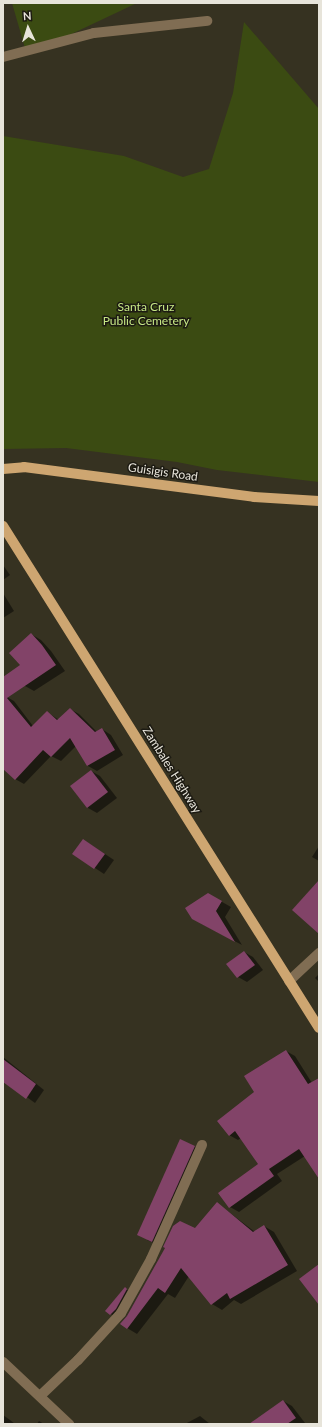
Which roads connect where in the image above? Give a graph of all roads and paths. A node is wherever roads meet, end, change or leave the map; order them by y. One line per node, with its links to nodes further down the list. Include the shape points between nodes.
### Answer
1 (207, 21): 2 (street, via 94,32)
2 (3, 57)
3 (3, 469): 4 (main road, Guisigis Road, via 24,467 239,495)
4 (319, 501)
5 (3, 526): 7 (main road, Zambales Highway)
6 (319, 953): 7 (street)
7 (289, 981): 8 (main road, Zambales Highway)
8 (319, 1028)
9 (202, 1145): 11 (street, via 151,1259 121,1313 78,1360)
10 (3, 1362): 11 (street)
11 (40, 1396): 12 (street)
12 (69, 1424)

